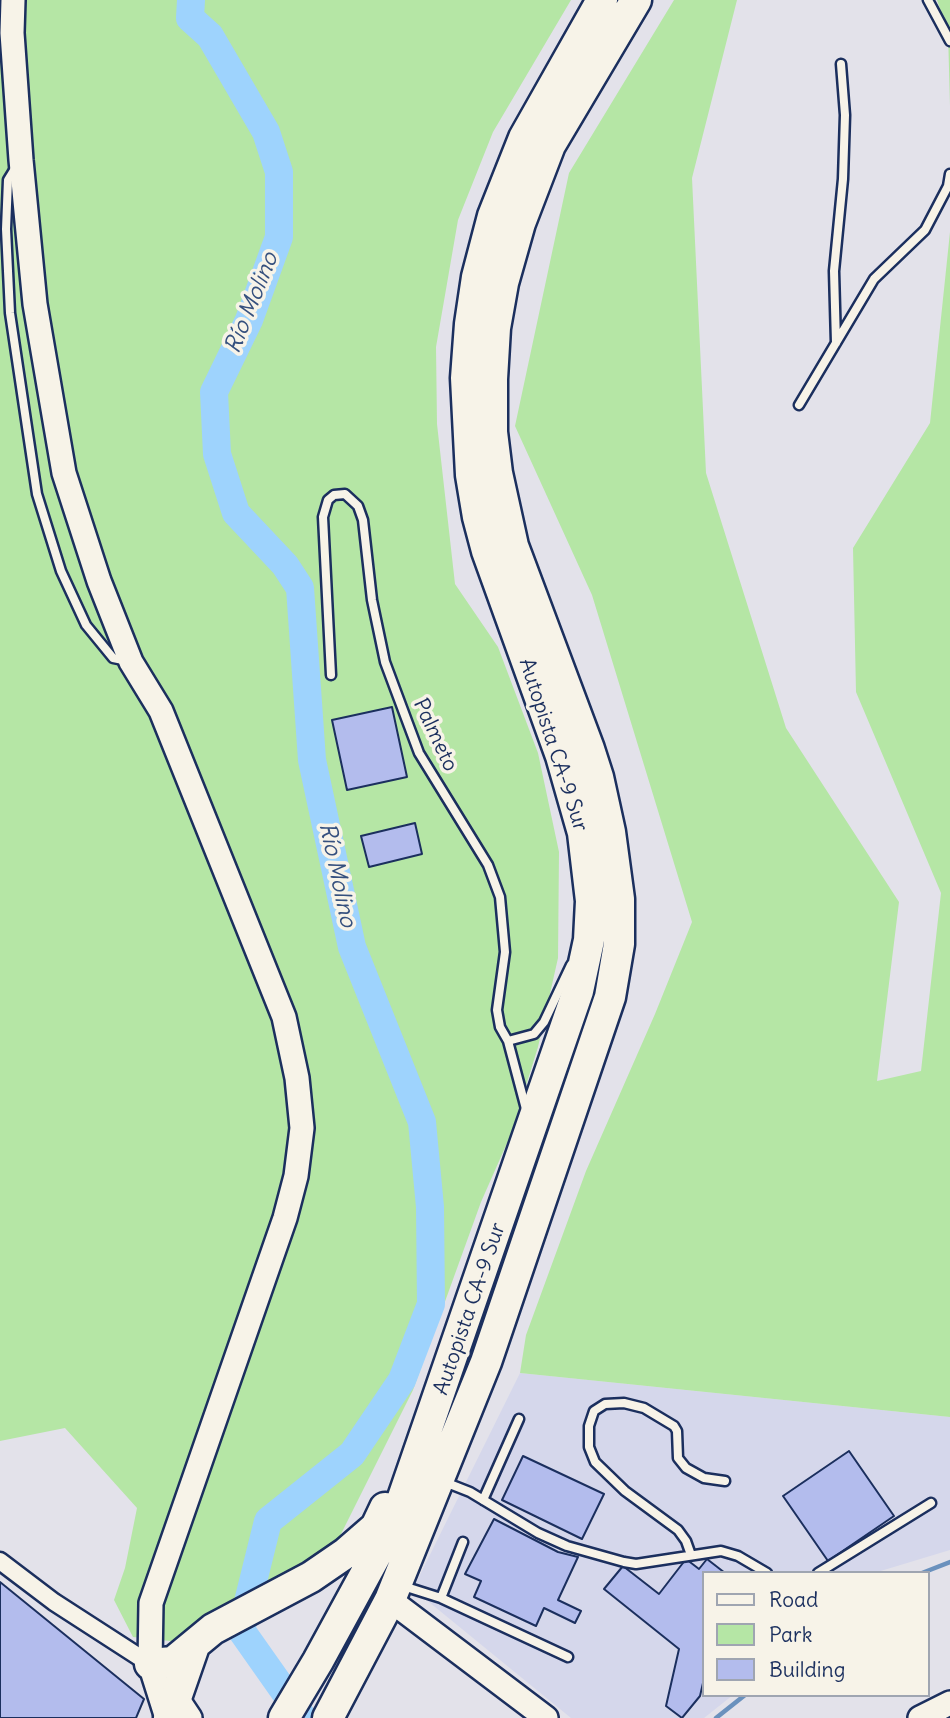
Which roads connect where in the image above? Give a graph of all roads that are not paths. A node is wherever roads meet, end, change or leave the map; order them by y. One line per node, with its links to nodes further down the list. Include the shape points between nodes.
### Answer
1 (13, 0): 7 (main road)
2 (602, 0): 13 (highway, Autopista CA-9 Sur, via 524,138 493,216 475,289 466,378 478,517 583,833 591,901)
3 (636, 0): 18 (highway, Autopista CA-9 Sur, via 550,145 520,223 503,283 492,379 497,473 513,546 598,777 619,899 619,944 610,997 486,1362)
4 (928, 0): 5 (lane)
5 (950, 41)
6 (841, 64): 9 (lane, via 845,115 834,271)
7 (21, 160): 11 (main road, via 35,304 64,473); 11 (lane, via 8,180 9,299 37,494 61,571 86,625 113,658)
8 (950, 174): 9 (lane, via 925,230 874,279)
9 (836, 342): 10 (lane)
10 (799, 405)
11 (131, 662): 31 (main road, via 161,711 284,1017 302,1128 285,1218 151,1603)
12 (331, 676): 14 (lane, Palmeto, via 323,517 328,500 345,494 358,506 363,520 385,662 419,753 488,865 500,897 505,952 498,1010)
13 (589, 940): 14 (lane, via 569,967 544,1022 534,1034); 15 (highway, Autopista CA-9 Sur, via 578,991)
14 (508, 1041): 15 (lane, via 526,1101)
15 (529, 1135): 16 (highway, Autopista CA-9 Sur)
16 (444, 1385): 29 (highway, via 427,1411 376,1527 298,1585); 34 (highway, Autopista CA-9 Sur, via 386,1540)
17 (519, 1419): 20 (lane)
18 (439, 1480): 20 (lane); 27 (highway, Autopista CA-9 Sur)
19 (726, 1481): 23 (lane, via 704,1478 686,1468 678,1458 674,1426 643,1408 606,1404 594,1411 589,1447 596,1462 625,1491 678,1530)
20 (484, 1500): 23 (lane, via 567,1546 624,1562)
21 (931, 1503): 26 (lane)
22 (463, 1542): 28 (lane)
23 (691, 1555): 25 (lane, via 721,1551)
24 (0, 1561): 31 (street)
25 (764, 1571)
26 (821, 1571)
27 (393, 1592): 28 (lane); 35 (highway, Autopista CA-9 Sur); 36 (main road)
28 (441, 1598): 30 (lane)
29 (204, 1638): 31 (highway, via 173,1662); 33 (highway)
30 (568, 1657)
31 (150, 1664): 33 (main road)
32 (950, 1703): 37 (main road)
33 (176, 1712)
34 (284, 1718)
35 (328, 1718)
36 (546, 1718)
37 (920, 1718)

